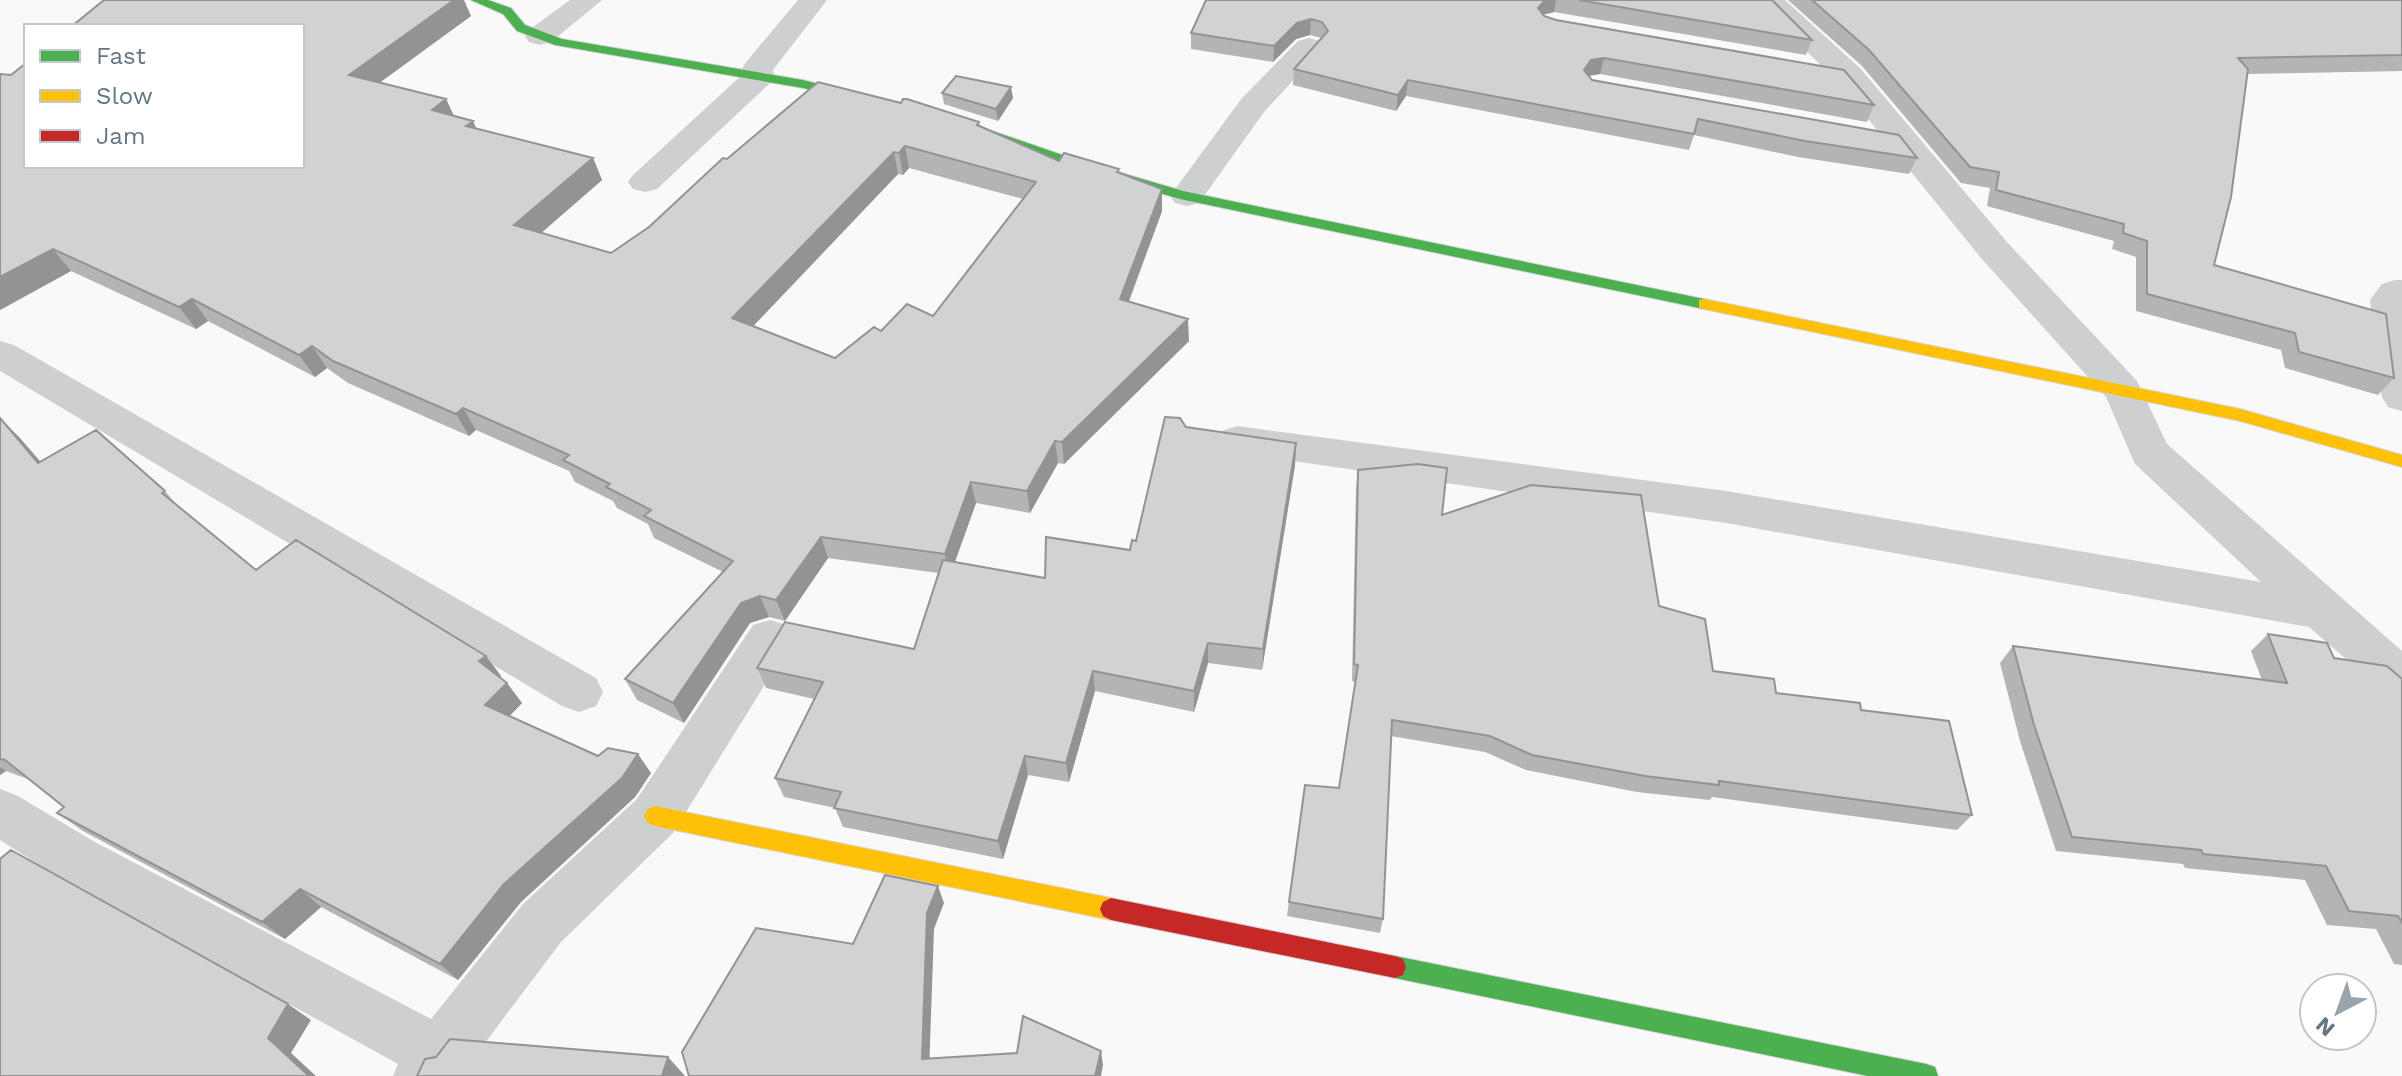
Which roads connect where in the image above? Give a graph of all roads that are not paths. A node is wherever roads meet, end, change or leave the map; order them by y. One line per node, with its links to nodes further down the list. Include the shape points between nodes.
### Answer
1 (477, 0): 5 (main road, via 507,11 521,28)
2 (588, 0): 5 (street)
3 (813, 0): 9 (street, via 757,69)
4 (1768, 0): 8 (street)
5 (540, 36): 9 (main road)
6 (1309, 47): 15 (street, via 1253,105)
7 (1803, 67): 8 (street)
8 (1849, 75): 13 (street)
9 (759, 76): 10 (main road); 14 (street)
10 (891, 104)
11 (931, 114): 15 (main road)
12 (1856, 132): 13 (street)
13 (1901, 141): 18 (street)
14 (645, 182)
15 (1187, 196): 18 (main road)
16 (2402, 292): 19 (street, via 2389,300)
17 (0, 354): 25 (street)
18 (2123, 391): 21 (main road, via 2240,415); 22 (street, via 2150,453)
19 (2402, 397)
20 (1202, 436): 22 (street, via 1726,507)
21 (2402, 461)
22 (2322, 611): 24 (street)
23 (770, 639): 27 (street)
24 (2402, 679)
25 (579, 692)
26 (0, 812): 28 (street)
27 (655, 816): 28 (street, via 542,923); 29 (main road)
28 (432, 1066)
29 (1926, 1076)

